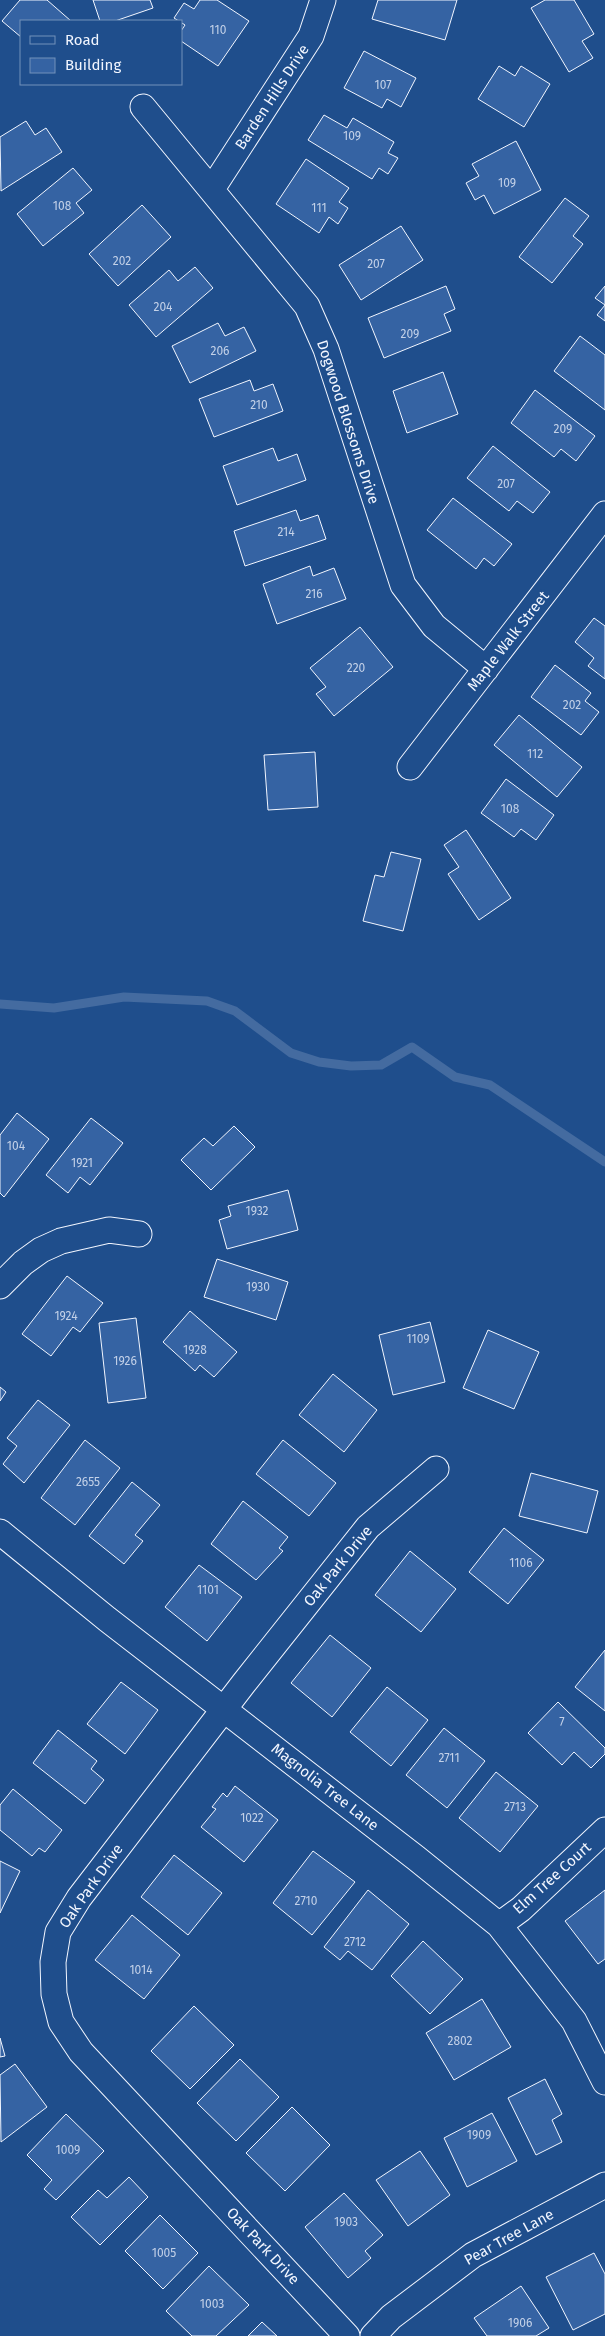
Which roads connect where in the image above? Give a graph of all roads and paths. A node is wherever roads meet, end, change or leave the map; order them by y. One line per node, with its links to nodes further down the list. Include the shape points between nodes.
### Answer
1 (323, 0): 3 (street, Barden Hills Drive, via 311,36)
2 (143, 107): 3 (street, Dogwood Blossoms Drive)
3 (212, 190): 5 (street, Dogwood Blossoms Drive, via 306,306 326,349 403,585 434,626)
4 (605, 514): 5 (street, Maple Walk Street)
5 (486, 669): 6 (street, Maple Walk Street)
6 (410, 767)
7 (139, 1234): 8 (street, via 109,1230 61,1241 22,1263)
8 (0, 1286)
9 (436, 1469): 11 (street, Oak Park Drive, via 368,1527)
10 (0, 1532): 11 (street, Magnolia Tree Lane)
11 (225, 1710): 13 (street, Magnolia Tree Lane); 16 (street, Oak Park Drive, via 79,1898 58,1932 53,1962 54,1994 61,2022 81,2052)
12 (605, 1830): 13 (street, Elm Tree Court)
13 (499, 1925): 14 (street, Magnolia Tree Lane, via 574,2021)
14 (605, 2082)
15 (605, 2185): 17 (street, Pear Tree Lane, via 473,2255 391,2317)
16 (347, 2336)
17 (373, 2336)

